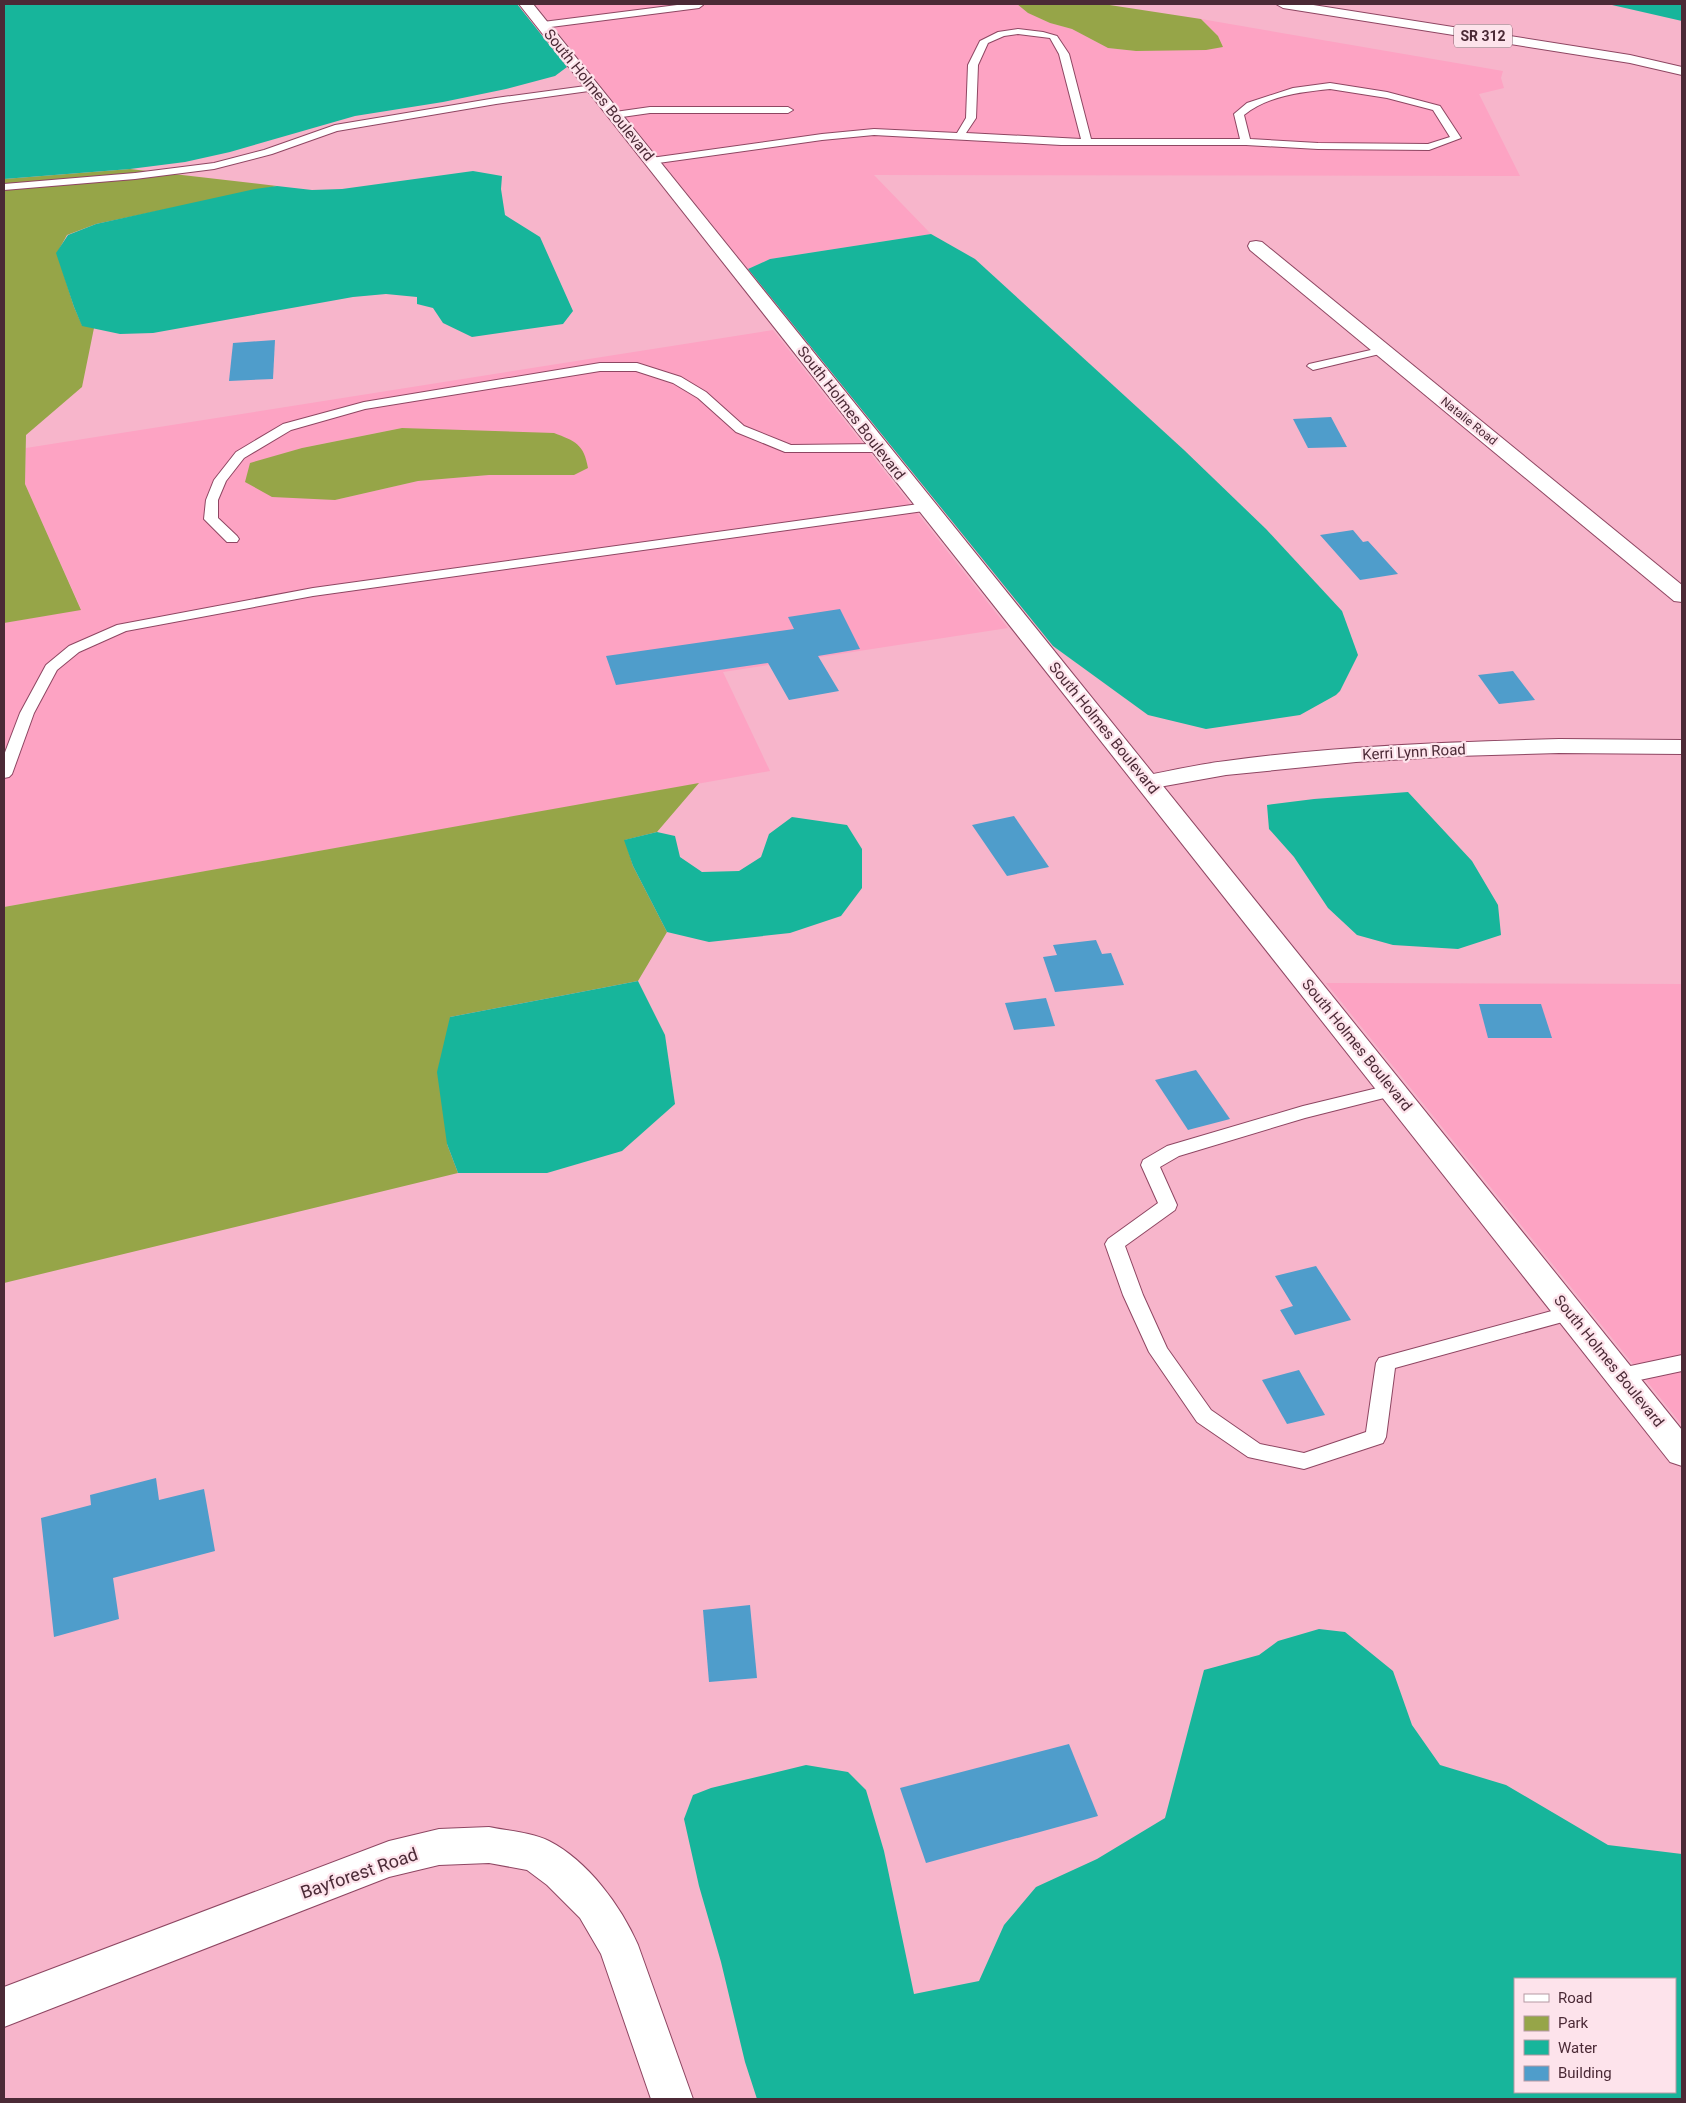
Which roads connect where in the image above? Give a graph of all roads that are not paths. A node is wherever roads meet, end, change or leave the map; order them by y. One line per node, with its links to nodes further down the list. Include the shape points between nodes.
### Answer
1 (526, 4): 7 (main road, South Holmes Boulevard)
2 (632, 4): 6 (lane)
3 (1283, 4): 8 (main road, SR 312, via 1630,59)
4 (699, 5): 5 (lane)
5 (666, 6): 6 (lane)
6 (638, 11): 7 (lane, via 609,12)
7 (543, 25): 9 (main road, South Holmes Boulevard)
8 (1682, 71)
9 (593, 88): 11 (main road, South Holmes Boulevard); 16 (lane, via 335,128 268,152 214,166)
10 (788, 110): 11 (lane, via 650,110)
11 (615, 115): 15 (main road, South Holmes Boulevard)
12 (960, 136): 13 (lane); 13 (lane, via 971,118 973,65 984,41 1001,32 1030,32 1053,36 1064,54); 15 (lane, via 852,133)
13 (1087, 142): 14 (lane)
14 (1246, 142): 14 (lane, via 1429,147 1456,138 1437,108 1387,95 1330,86 1296,90 1250,105 1239,114)
15 (651, 161): 20 (main road, South Holmes Boulevard)
16 (4, 187)
17 (1256, 246): 18 (main road, Natalie Road)
18 (1384, 350): 19 (lane); 23 (main road, Natalie Road)
19 (1313, 366)
20 (879, 448): 21 (main road, South Holmes Boulevard); 22 (lane, via 789,449 740,429 702,395 677,380 637,367 600,367 364,406 287,426 240,455 220,480 212,500 211,519)
21 (926, 508): 25 (lane, via 313,592 122,628 74,649 51,668 27,713); 26 (main road, South Holmes Boulevard)
22 (232, 539)
23 (1682, 596)
24 (1682, 747): 26 (main road, Kerri Lynn Road, via 1559,746 1365,755 1226,768)
25 (4, 774)
26 (1148, 782): 27 (main road, South Holmes Boulevard)
27 (1394, 1090): 28 (main road, South Holmes Boulevard); 28 (lane, via 1303,1112 1173,1151 1150,1165 1168,1206 1115,1244 1159,1352 1204,1416 1255,1451 1304,1461 1376,1437 1386,1363)
28 (1570, 1312): 30 (main road, South Holmes Boulevard)
29 (1682, 1363): 30 (lane)
30 (1621, 1376): 31 (main road, South Holmes Boulevard)
31 (1682, 1453)
32 (4, 2007): 33 (main road, Bayforest Road, via 389,1858 439,1847 489,1846 536,1854 561,1872 594,1905 618,1945)
33 (672, 2099)

